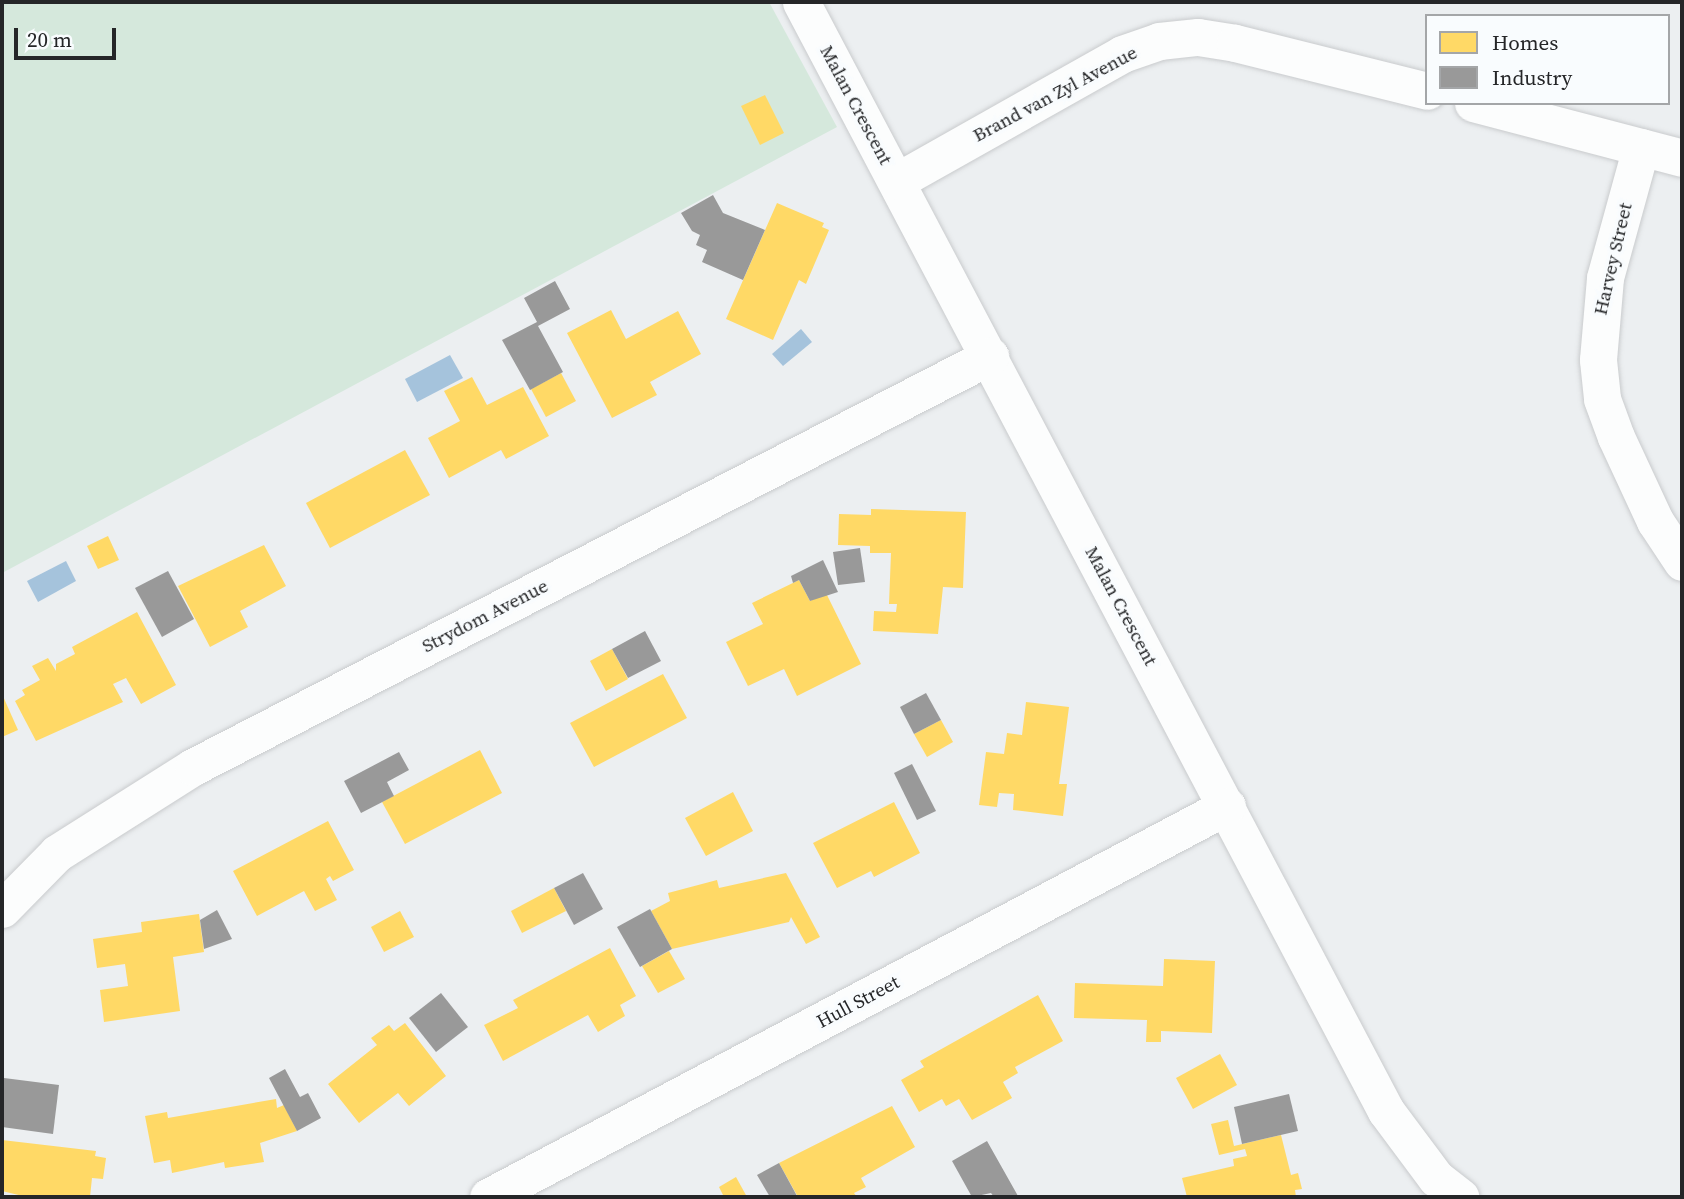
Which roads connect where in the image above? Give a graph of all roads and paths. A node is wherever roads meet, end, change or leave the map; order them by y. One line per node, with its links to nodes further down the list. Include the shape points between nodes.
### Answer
1 (801, 2): 6 (street, Malan Crescent)
2 (1425, 90): 6 (street, Brand van Zyl Avenue, via 1235,43 1198,37 1159,41 1122,54)
3 (1481, 105): 4 (street)
4 (1641, 147): 5 (street); 8 (street, Harvey Street, via 1605,278 1598,360 1602,399 1620,447 1655,521)
5 (1682, 158)
6 (897, 181): 7 (street, Malan Crescent)
7 (989, 356): 9 (street, Malan Crescent); 10 (street, Strydom Avenue, via 193,767 57,853)
8 (1682, 562)
9 (1227, 806): 11 (street, Hull Street); 12 (street, Malan Crescent, via 1386,1111 1436,1178)
10 (2, 909)
11 (488, 1197)
12 (1460, 1197)

